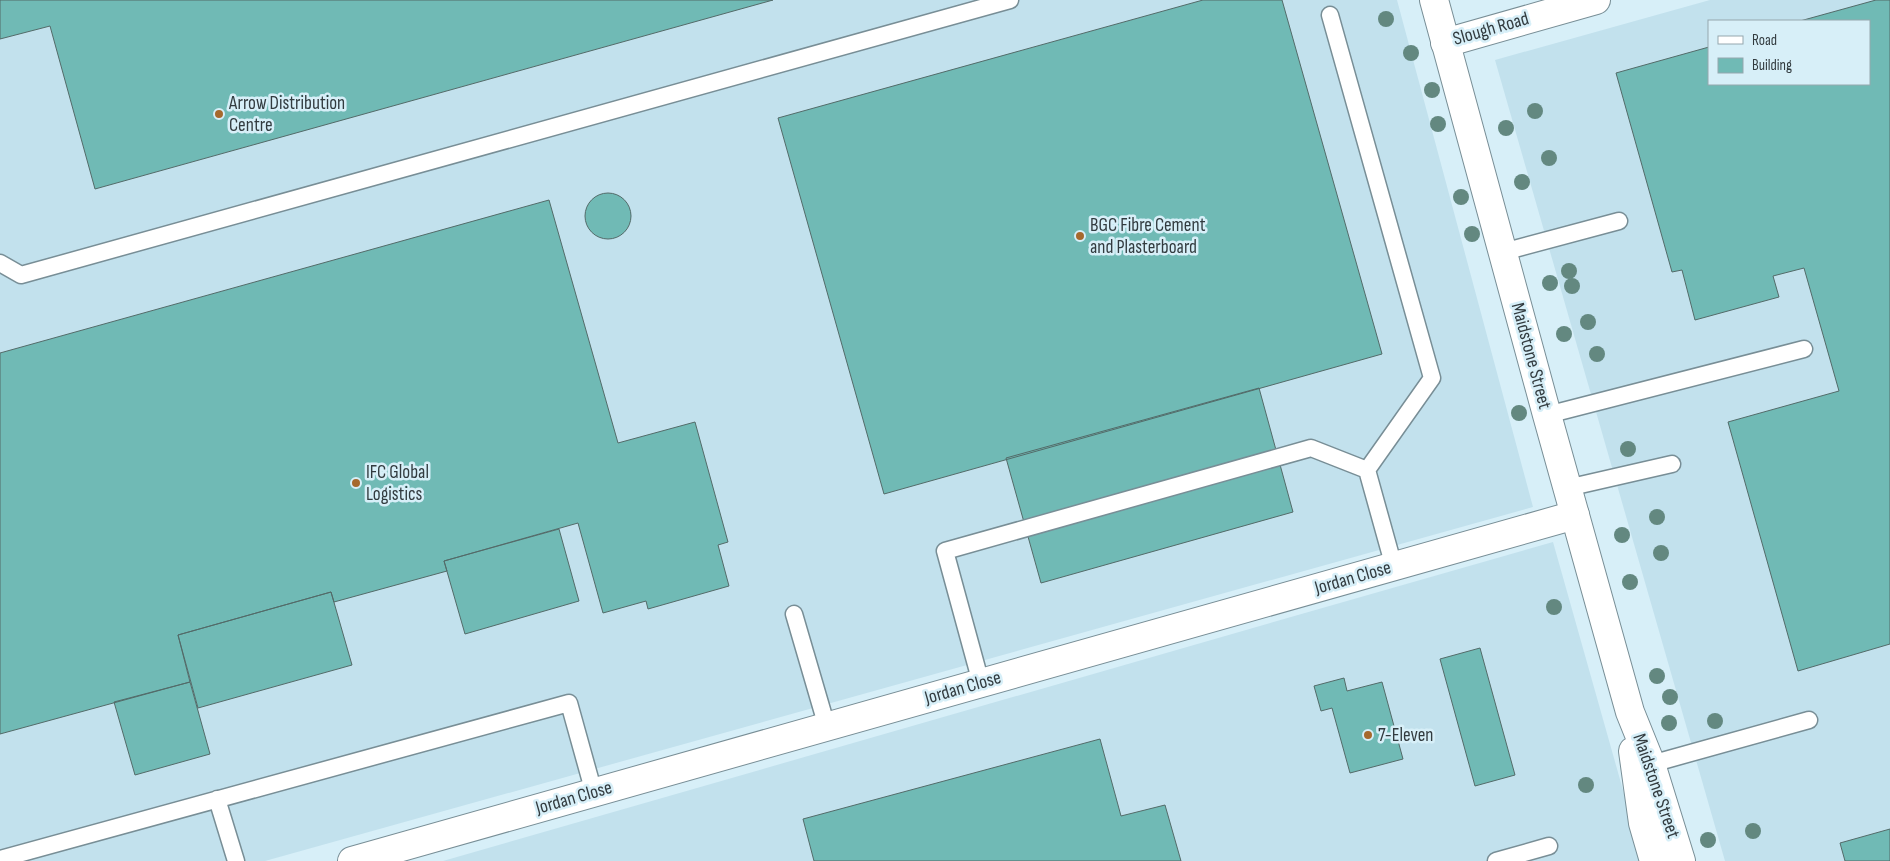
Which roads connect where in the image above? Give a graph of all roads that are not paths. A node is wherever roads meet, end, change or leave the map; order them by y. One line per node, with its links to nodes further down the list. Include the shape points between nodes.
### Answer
1 (1010, 0): 8 (lane, via 21,275)
2 (1434, 0): 5 (street, Maidstone Street)
3 (1596, 0): 5 (street, Slough Road)
4 (1330, 15): 12 (lane, via 1432,378)
5 (1445, 42): 7 (street, Maidstone Street)
6 (1619, 220): 7 (lane)
7 (1503, 252): 10 (street, Maidstone Street)
8 (0, 263)
9 (1804, 350): 10 (lane)
10 (1547, 415): 13 (street, Maidstone Street)
11 (1672, 464): 13 (lane)
12 (1367, 470): 15 (lane); 17 (lane, via 1311,448 945,551)
13 (1567, 488): 14 (street, Maidstone Street)
14 (1575, 515): 15 (street, Jordan Close); 20 (street, Maidstone Street)
15 (1394, 567): 17 (street, Jordan Close)
16 (794, 614): 19 (lane)
17 (981, 683): 19 (street, Jordan Close)
18 (1809, 720): 20 (lane)
19 (827, 727): 21 (street, Jordan Close)
20 (1643, 766): 28 (street, Maidstone Street, via 1643,823); 29 (street, Maidstone Street)
21 (594, 793): 22 (lane, via 569,702); 26 (street, Jordan Close)
22 (216, 799): 24 (lane); 25 (lane)
23 (1549, 846): 27 (lane)
24 (0, 859)
25 (236, 861)
26 (352, 861)
27 (1496, 861)
28 (1654, 861)
29 (1681, 861)

